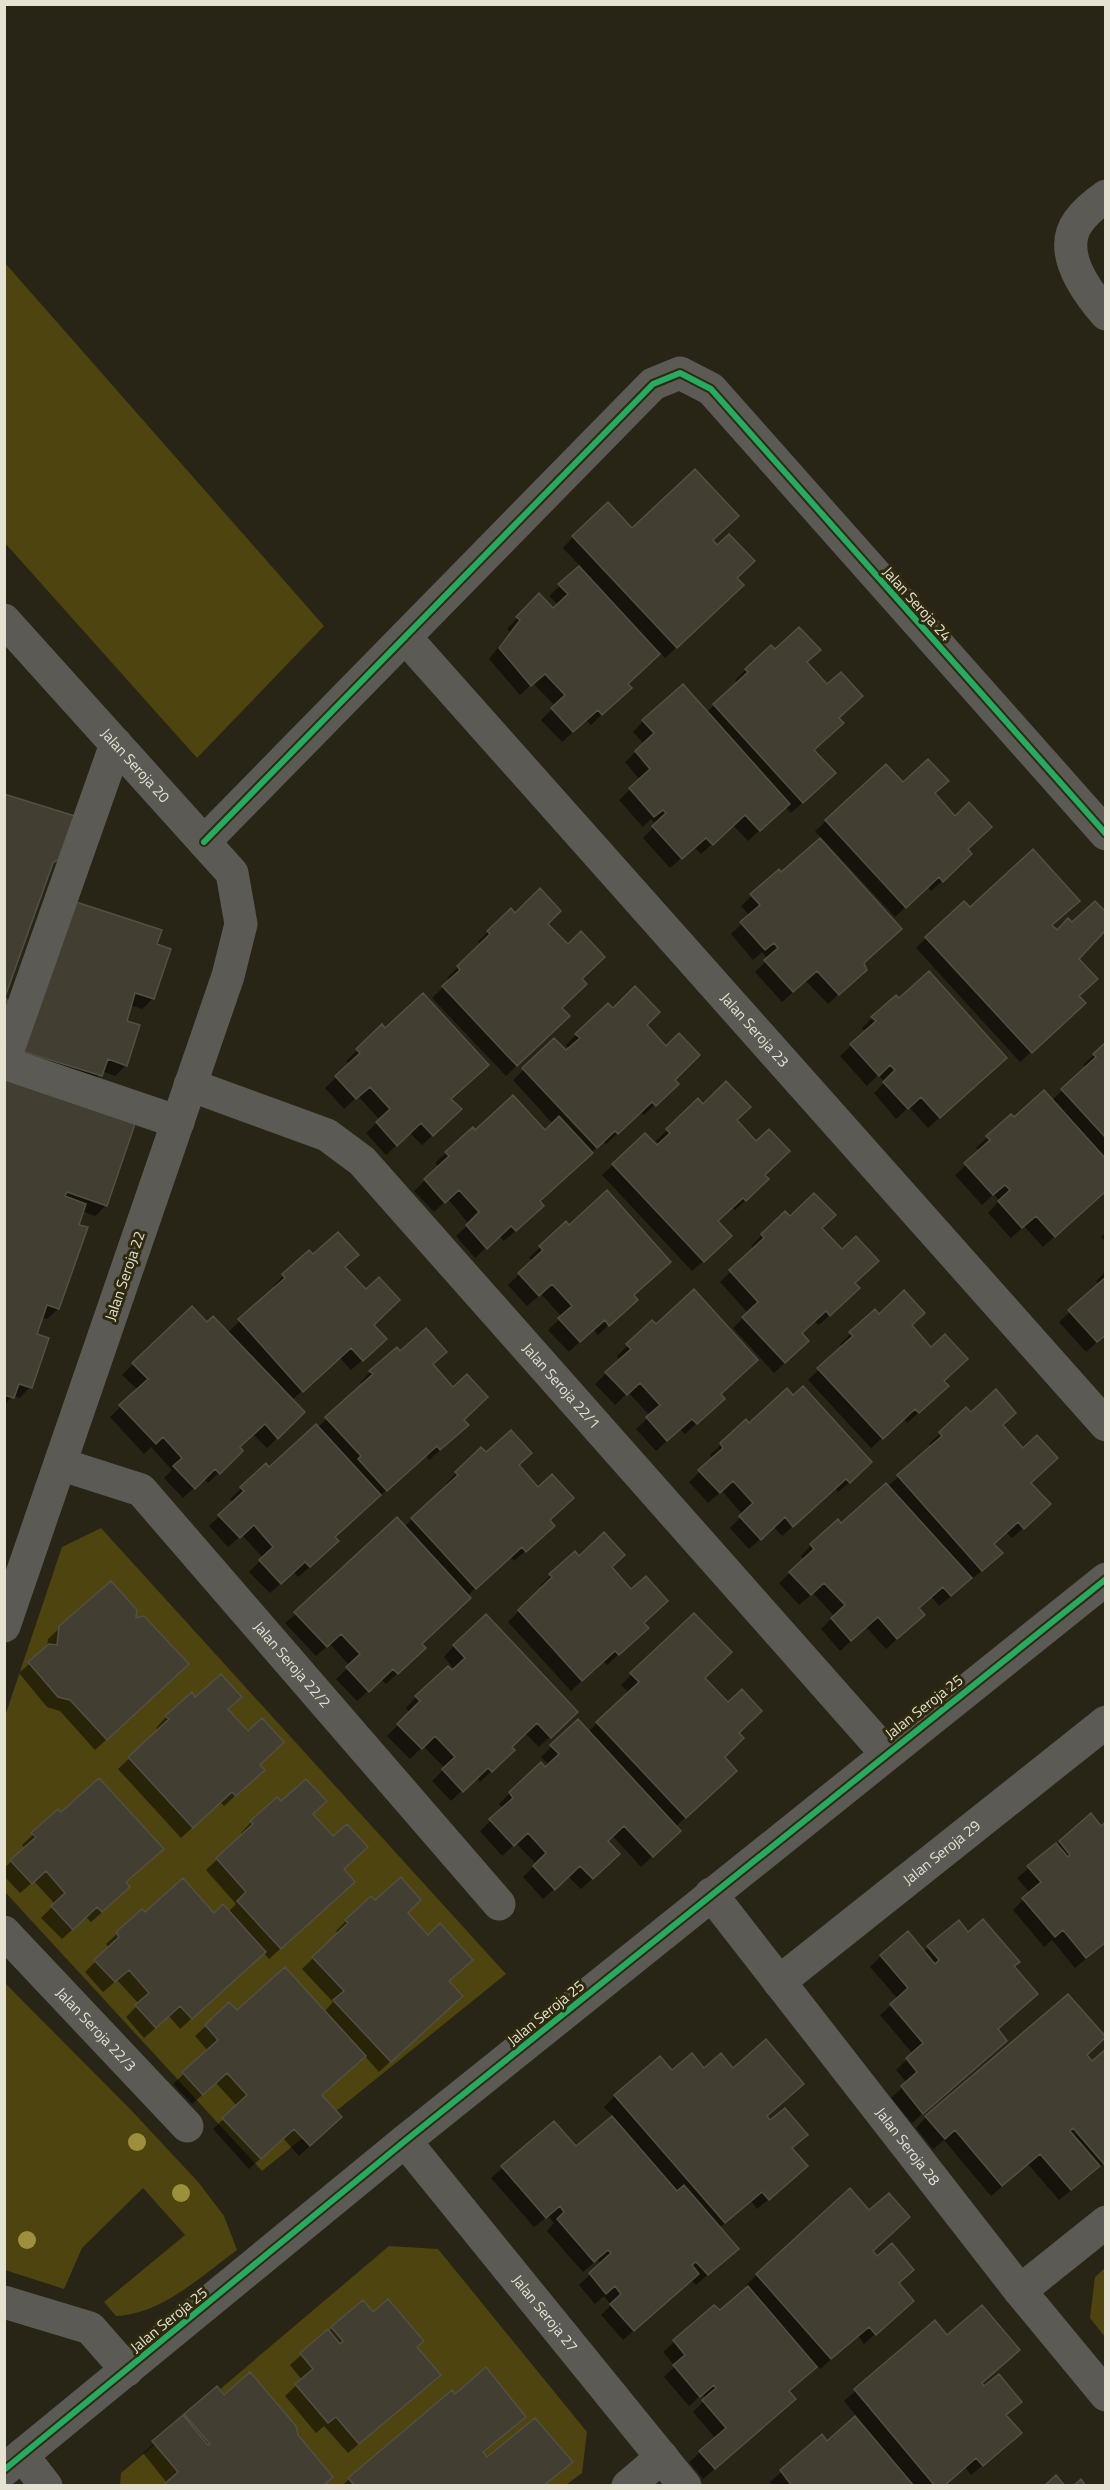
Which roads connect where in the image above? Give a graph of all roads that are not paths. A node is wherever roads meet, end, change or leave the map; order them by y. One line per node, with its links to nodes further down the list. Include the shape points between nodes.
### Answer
1 (1106, 196): 2 (street, via 1077,223 1071,249 1078,274)
2 (1106, 314)
3 (4, 620): 5 (street, Jalan Seroja 20)
4 (405, 637): 6 (street, Jalan Seroja 24, via 653,384 680,374 711,389); 7 (street); 12 (street, Jalan Seroja 23)
5 (116, 744): 7 (street, Jalan Seroja 20); 9 (street)
6 (1106, 834)
7 (204, 842): 8 (street, Jalan Seroja 20, via 232,873)
8 (241, 924): 10 (street, Jalan Seroja 22, via 228,976)
9 (4, 1062): 11 (street)
10 (190, 1085): 11 (street, Jalan Seroja 22); 18 (street, Jalan Seroja 22/1, via 327,1135 362,1161)
11 (178, 1122): 13 (street, Jalan Seroja 22)
12 (1106, 1425)
13 (60, 1464): 15 (street, Jalan Seroja 22); 20 (street, Jalan Seroja 22/2, via 141,1490)
14 (1106, 1579): 18 (street, Jalan Seroja 25)
15 (11, 1587): 16 (street, Jalan Seroja 22)
16 (4, 1626)
17 (1106, 1722): 22 (street, Jalan Seroja 29)
18 (886, 1753): 19 (street, Jalan Seroja 25)
19 (711, 1894): 22 (street, Jalan Seroja 28); 24 (street, Jalan Seroja 25)
20 (499, 1904)
21 (4, 1932): 23 (street, Jalan Seroja 22/3)
22 (779, 1982): 26 (street, Jalan Seroja 28)
23 (187, 2126)
24 (405, 2141): 28 (street, Jalan Seroja 25); 30 (street, Jalan Seroja 27)
25 (1106, 2222): 26 (street)
26 (1020, 2291): 29 (street, Jalan Seroja 28)
27 (4, 2302): 28 (street, via 90,2328)
28 (127, 2370): 31 (street, Jalan Seroja 25)
29 (1106, 2395)
30 (662, 2457): 33 (street); 34 (street, Jalan Seroja 27)
31 (13, 2463): 32 (street)
32 (46, 2486)
33 (628, 2486)
34 (685, 2486)

